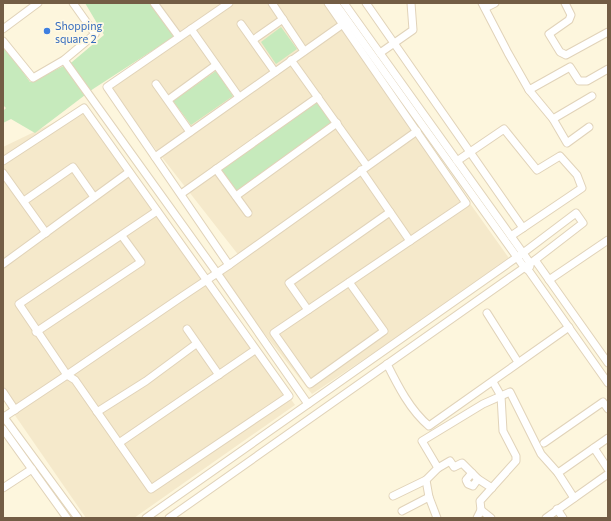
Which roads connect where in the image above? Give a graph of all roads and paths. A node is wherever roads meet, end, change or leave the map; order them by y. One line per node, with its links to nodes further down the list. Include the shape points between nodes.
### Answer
1 (38, 3): 17 (street)
2 (73, 3): 27 (street, via 95,34)
3 (154, 3): 20 (street)
4 (229, 3): 18 (street)
5 (272, 3): 14 (street)
6 (328, 3): 16 (street)
7 (335, 3): 65 (street)
8 (344, 3): 25 (street)
9 (366, 3): 23 (street)
10 (411, 3): 23 (street, via 413,30)
11 (495, 3): 13 (street)
12 (565, 3): 26 (street, via 571,15 569,20 549,34 560,52)
13 (483, 5): 34 (street)
14 (283, 19): 21 (street); 24 (street)
15 (241, 24): 21 (street)
16 (343, 24): 24 (street); 42 (street)
17 (3, 29)
18 (190, 29): 20 (street); 29 (street)
19 (608, 32): 26 (street)
20 (179, 38): 45 (street, via 107,87)
21 (253, 40): 32 (street)
22 (3, 41): 27 (street, via 33,78)
23 (394, 44): 25 (street); 44 (street)
24 (304, 51): 28 (street)
25 (380, 53): 47 (street)
26 (566, 55): 30 (street)
27 (64, 60): 69 (street)
28 (291, 60): 32 (street); 37 (street)
29 (216, 66): 36 (street); 38 (street)
30 (570, 67): 31 (street, via 579,81 587,81); 34 (street)
31 (608, 69)
32 (275, 72): 36 (street)
33 (156, 84): 38 (street)
34 (529, 90): 39 (street)
35 (592, 96): 39 (street)
36 (239, 97): 43 (street)
37 (318, 97): 40 (street); 49 (street)
38 (168, 100): 43 (street)
39 (553, 119): 41 (street, via 567,143)
40 (336, 123): 48 (street); 53 (street)
41 (589, 127)
42 (416, 131): 48 (street); 64 (street, via 466,202)
43 (190, 132): 45 (street)
44 (470, 152): 47 (street); 59 (street); 59 (street, via 504,129 537,170 560,156 577,175 582,188)
45 (155, 157): 52 (street)
46 (3, 161): 50 (street, via 84,108)
47 (457, 161): 62 (street)
48 (364, 168): 57 (street); 67 (street)
49 (216, 169): 52 (street); 53 (street)
50 (129, 172): 54 (street); 56 (street)
51 (3, 173): 55 (street)
52 (180, 194): 67 (street)
53 (236, 196): 58 (street)
54 (94, 197): 55 (street, via 73,167); 60 (street)
55 (24, 201): 60 (street)
56 (157, 211): 61 (street); 70 (street)
57 (390, 212): 64 (street); 73 (street, via 289,283)
58 (248, 213)
59 (523, 228): 62 (street)
60 (46, 233): 66 (street)
61 (122, 236): 77 (street, via 18,304); 77 (street, via 141,262)
62 (511, 236): 65 (street)
63 (608, 240): 71 (street)
64 (410, 241): 72 (street)
65 (520, 255): 68 (street); 68 (street, via 576,213 583,223); 89 (street)
66 (4, 261)
67 (229, 265): 69 (street)
68 (530, 265): 71 (street); 75 (street); 82 (street)
69 (217, 273): 70 (street); 89 (street)
70 (206, 280): 79 (street); 83 (street)
71 (549, 280): 81 (street)
72 (349, 282): 73 (street); 73 (street, via 384,331 310,384 274,333)
73 (308, 310)
74 (487, 313): 80 (street)
75 (569, 327): 80 (street); 86 (street)
76 (187, 329): 78 (street)
77 (36, 332): 83 (street)
78 (196, 344): 84 (street); 92 (street, via 146,381)
79 (256, 350): 84 (street); 98 (street, via 289,396 151,489)
80 (518, 362): 85 (street)
81 (608, 362)
82 (387, 364): 94 (street, via 400,389 419,417); 120 (street)
83 (67, 375): 91 (street); 92 (street, via 75,380)
84 (219, 375): 98 (street)
85 (493, 382): 88 (street); 94 (street)
86 (608, 382)
87 (3, 392): 91 (street)
88 (501, 396): 96 (street); 105 (street, via 510,392 541,454); 110 (street, via 503,431 516,461)
89 (308, 404): 119 (street)
90 (608, 409): 99 (street, via 603,402)
91 (15, 410): 93 (street)
92 (97, 412): 98 (street)
93 (3, 416): 118 (street)
94 (429, 426): 96 (street)
95 (3, 429): 102 (street)
96 (431, 436): 101 (street, via 422,441)
97 (608, 438): 100 (street)
98 (119, 443)
99 (544, 443)
100 (594, 448): 103 (street); 105 (street)
101 (438, 468): 104 (street, via 450,461 454,467 462,462); 108 (street)
102 (32, 469): 109 (street); 117 (street)
103 (608, 469)
104 (472, 473): 107 (street); 107 (street, via 466,480 468,484 473,486)
105 (558, 473): 113 (street)
106 (608, 474): 113 (street)
107 (478, 479): 110 (street)
108 (426, 480): 111 (street); 112 (street)
109 (3, 488)
110 (492, 488): 115 (street, via 480,502)
111 (393, 496)
112 (429, 497): 116 (street); 121 (street)
113 (574, 498): 114 (street)
114 (557, 509): 124 (street); 125 (street)
115 (481, 510): 122 (street); 123 (street)
116 (402, 511)
117 (67, 518)
118 (78, 518)
119 (146, 518)
120 (169, 518)
121 (438, 518)
122 (477, 518)
123 (492, 518)
124 (546, 518)
125 (563, 518)

